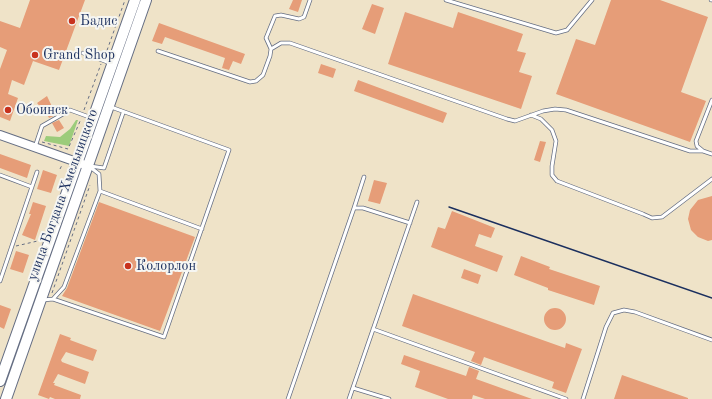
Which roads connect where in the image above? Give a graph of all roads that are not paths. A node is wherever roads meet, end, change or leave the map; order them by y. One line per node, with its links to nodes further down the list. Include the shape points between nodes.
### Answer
1 (134, 0): 9 (highway, улица Богдана Хмельницкого)
2 (146, 0): 11 (highway, улица Богдана Хмельницкого)
3 (310, 0): 6 (lane, via 304,17 299,19 275,16 266,38)
4 (446, 0): 5 (lane, via 556,33 567,30)
5 (592, 0)
6 (271, 49): 7 (lane, via 261,79 250,82); 13 (lane, via 281,43 290,43 507,119 515,121)
7 (158, 51)
8 (83, 53): 9 (lane)
9 (107, 62): 14 (highway, улица Богдана Хмельницкого)
10 (712, 100): 17 (lane, via 696,141)
11 (110, 107): 12 (lane); 20 (highway, улица Богдана Хмельницкого)
12 (123, 113): 20 (lane, via 104,168); 30 (lane, via 229,150)
13 (531, 115): 17 (lane, via 555,109 566,110 690,151); 24 (lane, via 541,119 552,130 556,141 552,176 557,181 648,216 662,217)
14 (94, 118): 16 (lane, via 70,110 42,126); 19 (highway, улица Богдана Хмельницкого)
15 (0, 135): 16 (street)
16 (36, 144): 19 (street)
17 (702, 151): 18 (lane)
18 (712, 154)
19 (78, 162): 20 (street); 32 (highway, улица Богдана Хмельницкого)
20 (88, 166): 26 (lane, via 99,174); 33 (highway, улица Богдана Хмельницкого)
21 (37, 172): 25 (lane)
22 (0, 175): 25 (lane)
23 (364, 177): 28 (lane)
24 (712, 179)
25 (32, 187): 31 (lane)
26 (100, 191): 30 (lane); 33 (lane, via 64,287)
27 (417, 202): 29 (lane)
28 (354, 208): 29 (lane, via 364,208); 39 (lane)
29 (410, 223): 34 (lane)
30 (202, 228): 33 (lane, via 164,337)
31 (0, 281)
32 (30, 296): 33 (highway); 36 (highway, улица Богдана Хмельницкого)
33 (48, 299): 38 (highway, улица Богдана Хмельницкого)
34 (374, 328): 37 (lane); 42 (lane)
35 (712, 340): 43 (lane, via 635,312 624,310 613,313)
36 (0, 381)
37 (353, 388): 40 (lane); 41 (lane)
38 (6, 399)
39 (288, 399)
40 (349, 399)
41 (389, 399)
42 (566, 399)
43 (583, 399)

